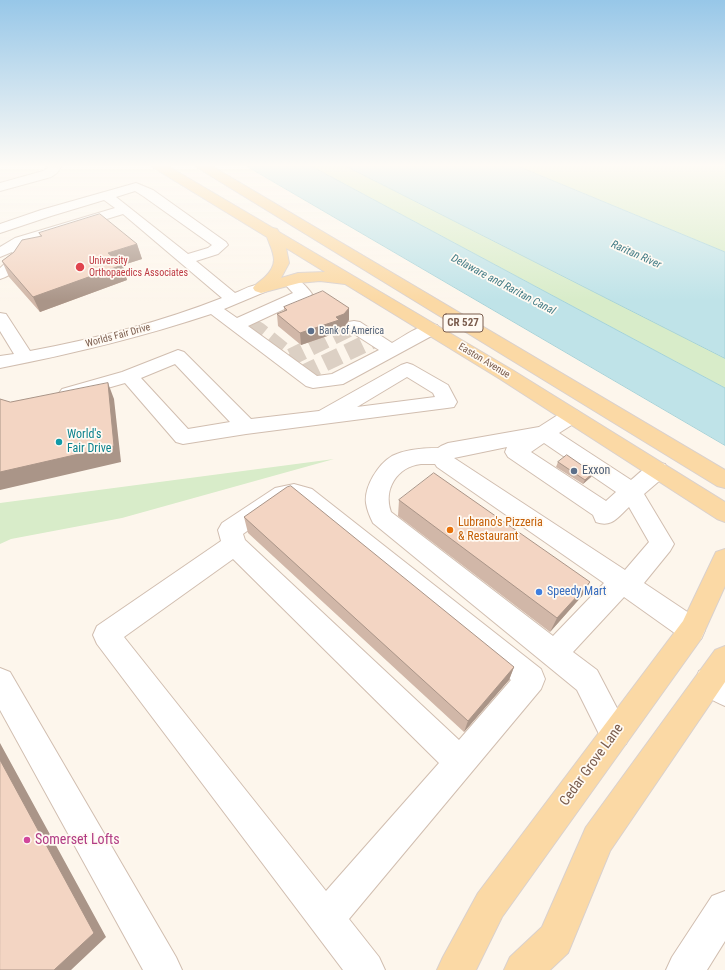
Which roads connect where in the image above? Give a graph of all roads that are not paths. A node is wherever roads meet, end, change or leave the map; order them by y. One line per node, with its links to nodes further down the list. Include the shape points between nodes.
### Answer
1 (58, 210): 7 (street)
2 (121, 210): 9 (street)
3 (127, 210): 11 (street)
4 (172, 210): 11 (street, via 221,245 213,251)
5 (235, 210): 8 (main road, Easton Avenue / CR 527)
6 (277, 210): 33 (main road, Easton Avenue / CR 527)
7 (0, 229)
8 (272, 232): 14 (main road, Easton Avenue / CR 527); 15 (main road, via 283,259 275,277)
9 (13, 245): 10 (street); 12 (street, via 20,254 17,261 10,269)
10 (0, 253)
11 (185, 259): 16 (street)
12 (0, 274)
13 (290, 281): 14 (main road, via 320,276); 15 (main road); 18 (street, via 304,294)
14 (352, 281): 21 (main road, Easton Avenue / CR 527)
15 (261, 288): 16 (street, Worlds Fair Drive)
16 (233, 300): 17 (street, Worlds Fair Drive)
17 (213, 308): 18 (street); 23 (street, Worlds Fair Drive, via 124,335)
18 (236, 325): 22 (street, via 313,382 336,380)
19 (354, 326): 22 (street)
20 (3, 327): 23 (street)
21 (431, 329): 22 (street); 27 (main road, Easton Avenue / CR 527)
22 (392, 350)
23 (26, 358): 24 (street, Worlds Fair Drive)
24 (0, 362)
25 (129, 376): 26 (street); 29 (street, via 183,437); 29 (street, via 178,356)
26 (56, 397)
27 (571, 416): 30 (street); 32 (main road, Easton Avenue / CR 527)
28 (324, 417): 28 (street, via 370,411 447,402 441,388 407,369); 29 (street)
29 (246, 427)
30 (535, 438): 31 (street, via 448,451); 34 (street)
31 (443, 456): 38 (street, via 445,462); 40 (street, via 418,456 400,461 390,469 379,490 377,503 381,516)
32 (657, 470): 34 (street); 35 (main road, Easton Avenue / CR 527)
33 (725, 480)
34 (617, 505): 38 (street, via 662,544)
35 (725, 514)
36 (234, 545): 44 (street); 44 (street, via 230,530 282,494 294,492 304,495 531,679); 46 (street, via 106,635)
37 (725, 559): 39 (main road, Cedar Grove Lane)
38 (624, 583): 39 (street); 40 (street)
39 (692, 630): 43 (main road, Cedar Grove Lane)
40 (554, 654): 43 (street, via 586,680)
41 (720, 677): 50 (main road, via 598,839 555,940)
42 (0, 682): 47 (street)
43 (615, 733): 49 (main road, Cedar Grove Lane, via 490,905)
44 (460, 762): 46 (street)
45 (725, 909): 51 (street)
46 (326, 918): 48 (street)
47 (163, 970)
48 (366, 970)
49 (456, 970)
50 (523, 970)
51 (685, 970)

